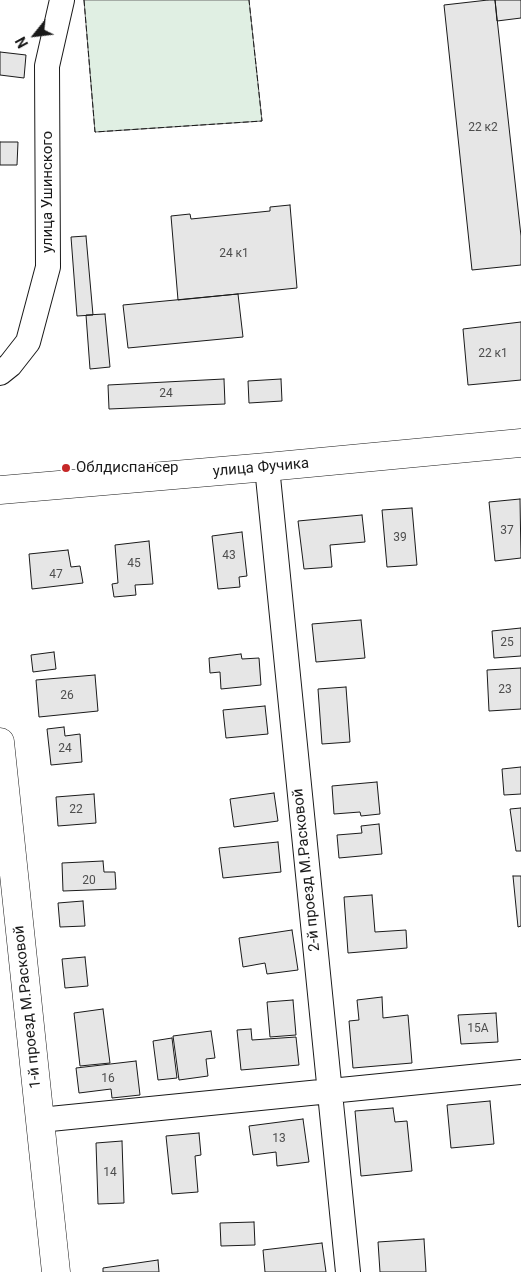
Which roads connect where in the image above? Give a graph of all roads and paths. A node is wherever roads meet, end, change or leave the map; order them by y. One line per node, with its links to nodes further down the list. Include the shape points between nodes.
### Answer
1 (62, 0): 2 (street, улица Ушинского, via 47,66 48,267 28,342 10,365)
2 (0, 372)
3 (521, 443): 4 (street, улица Фучика)
4 (268, 467): 5 (street, улица Фучика); 8 (street, 2-й проезд М.Расковой)
5 (0, 490)
6 (0, 742): 9 (street, 1-й проезд М.Расковой)
7 (521, 1072): 8 (street)
8 (330, 1091): 9 (street); 11 (street, 2-й проезд М.Расковой)
9 (40, 1120): 10 (street, 1-й проезд М.Расковой)
10 (56, 1272)
11 (348, 1272)

